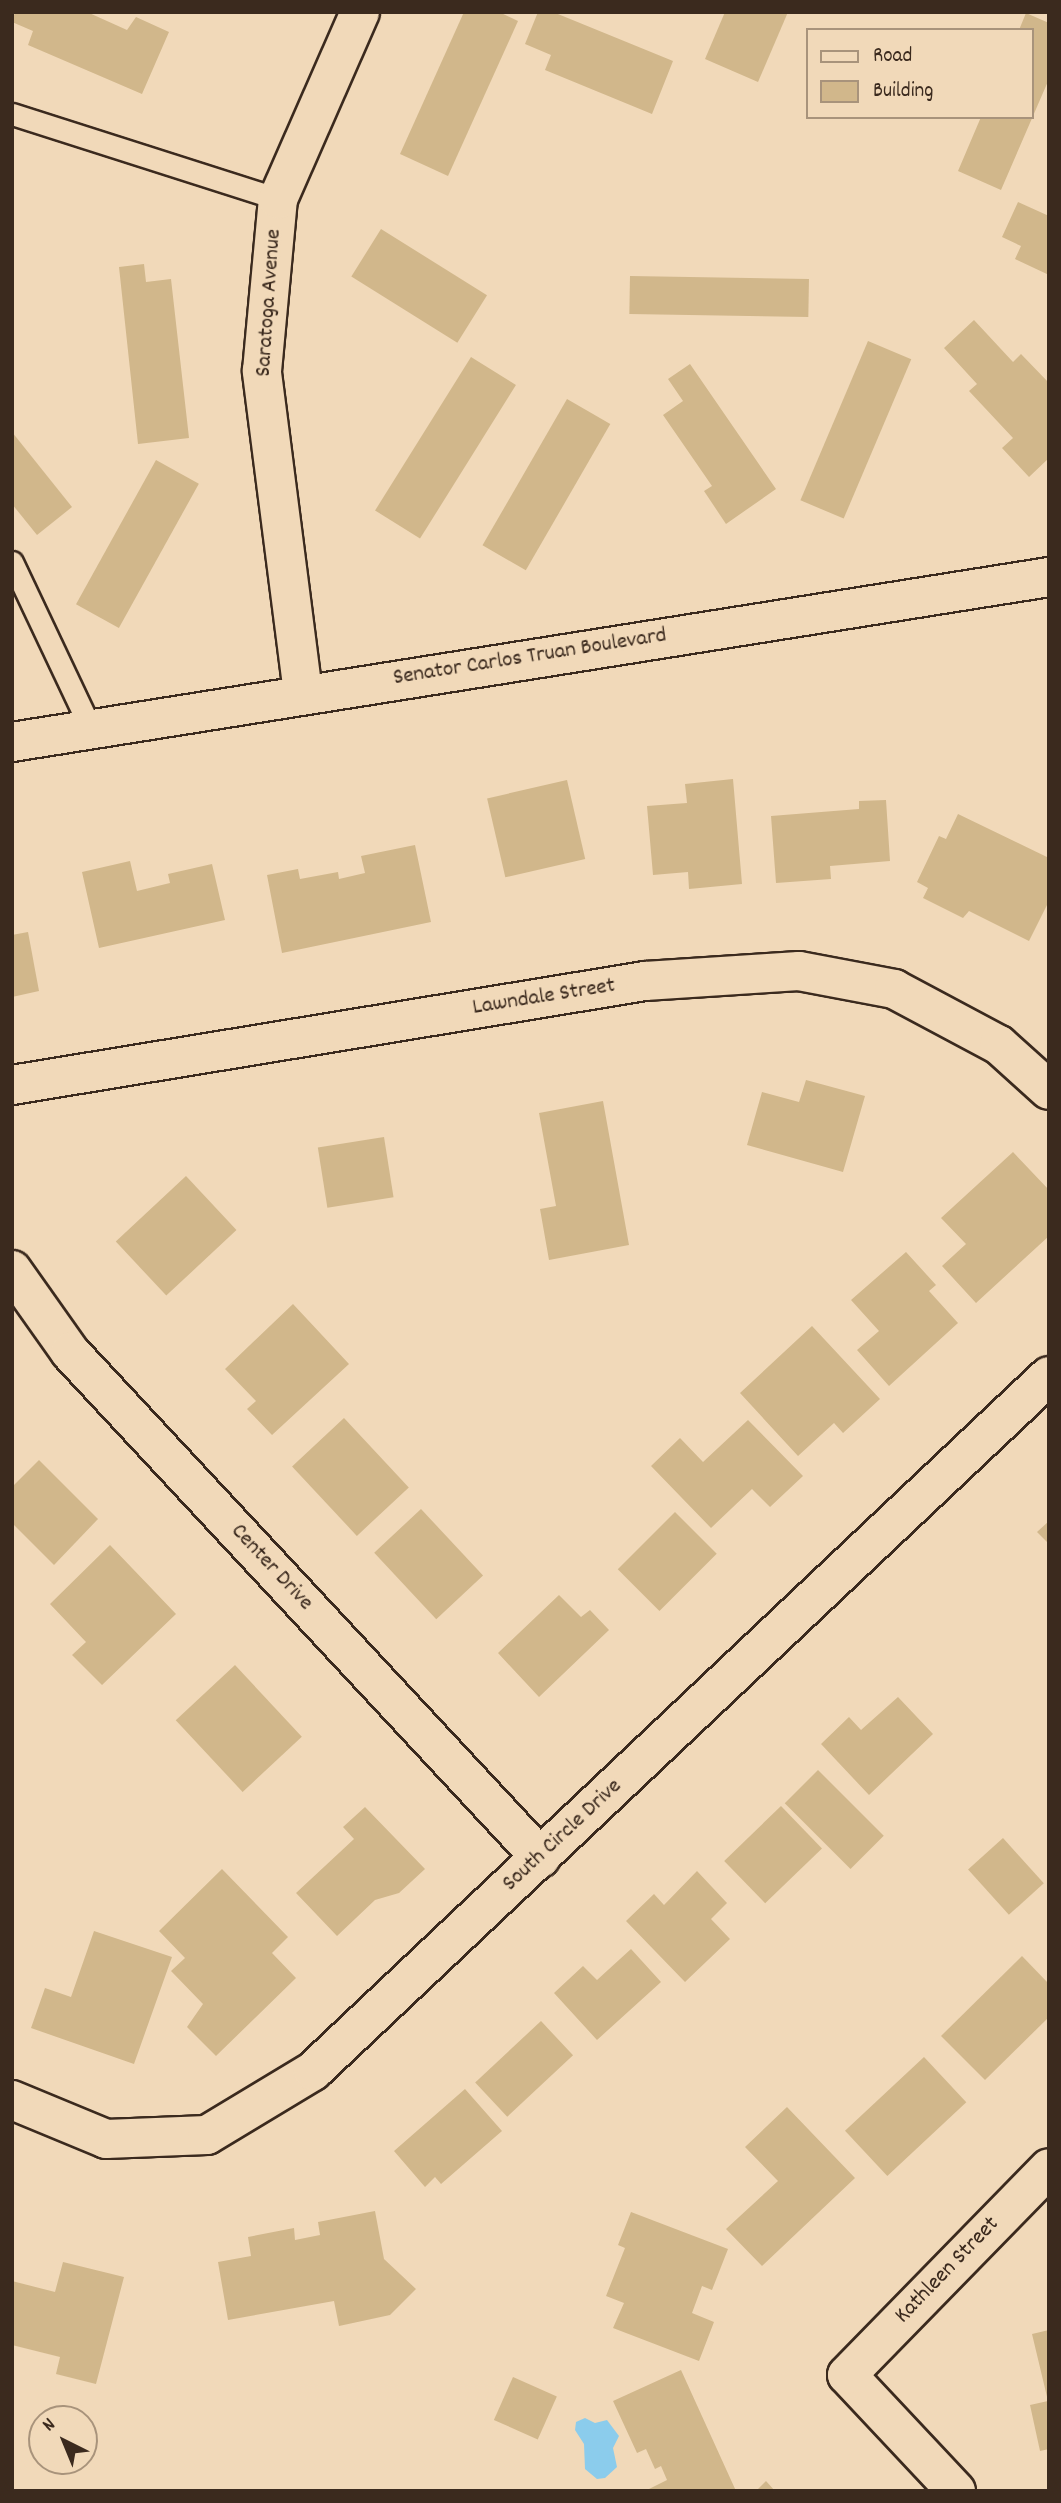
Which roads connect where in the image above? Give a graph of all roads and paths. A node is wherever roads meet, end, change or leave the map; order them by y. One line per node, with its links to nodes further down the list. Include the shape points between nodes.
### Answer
1 (360, 12): 3 (street, Saratoga Avenue)
2 (12, 114): 3 (lane)
3 (278, 199): 6 (street, Saratoga Avenue, via 262,371)
4 (12, 562): 7 (lane)
5 (1049, 577): 6 (street, Senator Carlos Truan Boulevard)
6 (303, 693): 7 (street, Senator Carlos Truan Boulevard)
7 (91, 729): 8 (street, Senator Carlos Truan Boulevard)
8 (12, 742)
9 (12, 1085): 10 (street, Lawndale Street, via 645,981 799,971 894,989 999,1045)
10 (1049, 1090)
11 (12, 1270): 13 (street, Center Drive, via 70,1352)
12 (1049, 1376): 13 (street, South Circle Drive)
13 (541, 1858): 14 (street, South Circle Drive, via 313,2071 207,2135 106,2139)
14 (12, 2099)
15 (1049, 2168): 16 (street, Kathleen Street, via 847,2375)
16 (956, 2491)

